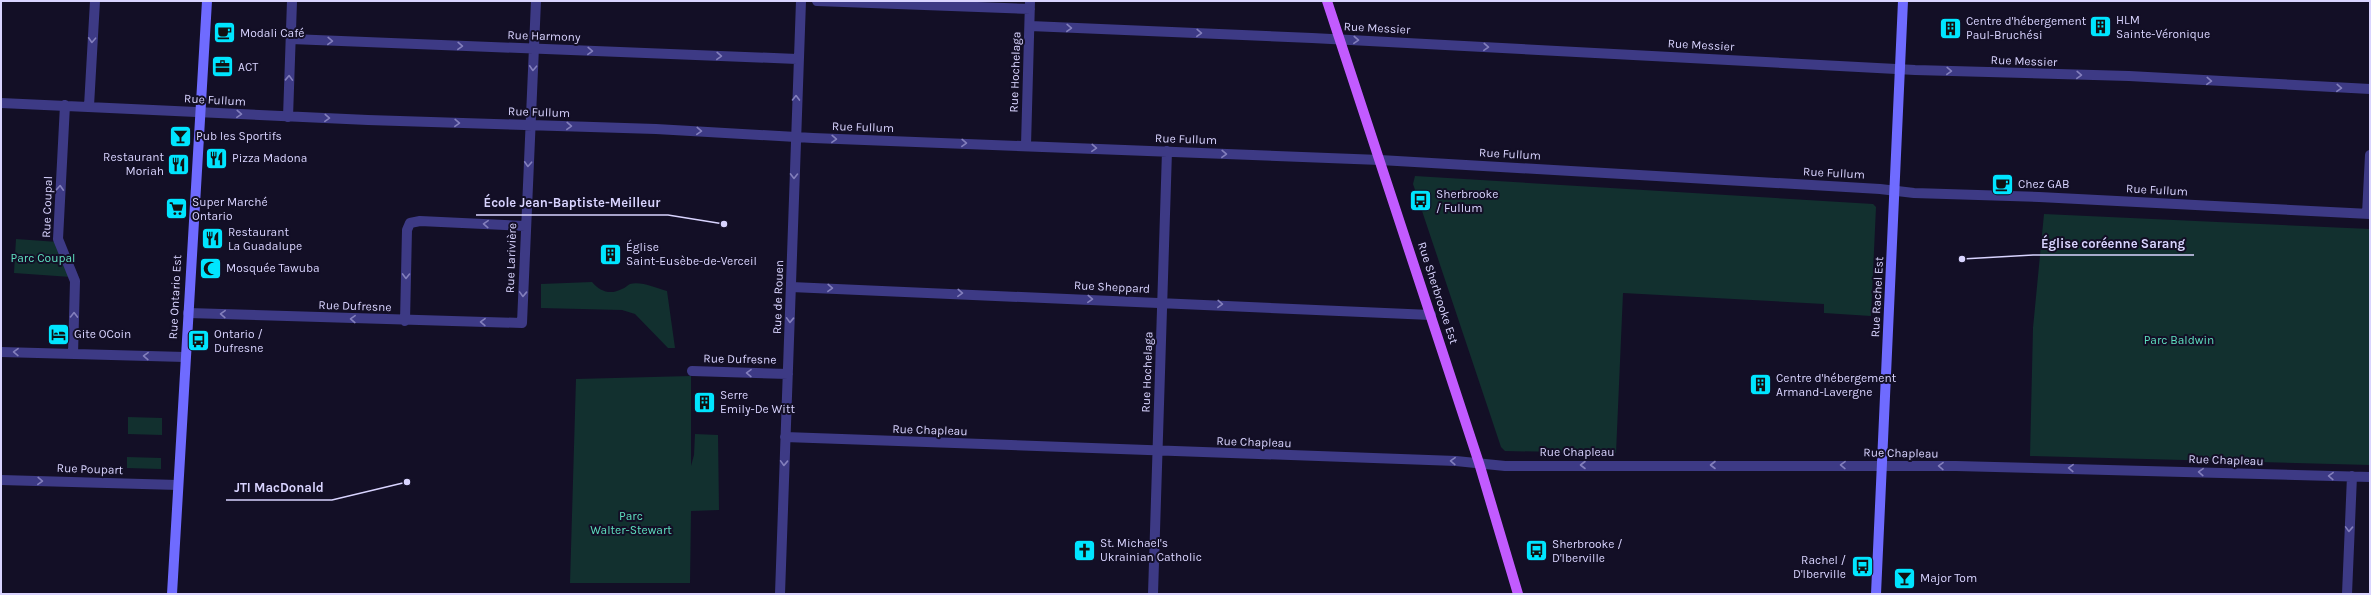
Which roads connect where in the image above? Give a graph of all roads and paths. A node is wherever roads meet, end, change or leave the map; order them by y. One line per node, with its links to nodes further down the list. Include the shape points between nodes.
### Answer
1 (95, 1): 19 (street, one-way to 19)
2 (207, 1): 20 (main road, Rue Ontario Est)
3 (292, 1): 11 (street)
4 (536, 1): 13 (street, Rue Larivière)
5 (801, 1): 14 (street, Rue de Rouen)
6 (817, 1): 9 (street)
7 (1328, 1): 12 (main road, Rue Sherbrooke Est)
8 (1903, 1): 15 (main road, Rue Rachel Est)
9 (1030, 5): 10 (street, Rue Hochelaga)
10 (1030, 26): 12 (street, Rue Messier, one-way to 12); 24 (street, Rue Hochelaga)
11 (291, 39): 13 (street, Rue Harmony, one-way to 13); 21 (street, one-way to 11)
12 (1340, 40): 15 (street, Rue Messier, one-way to 15); 27 (main road, Rue Sherbrooke Est)
13 (534, 49): 14 (street, Rue Harmony, one-way to 14); 22 (street, Rue Larivière, one-way to 22)
14 (797, 60): 23 (street, Rue de Rouen, one-way to 14)
15 (1900, 68): 16 (street, Rue Messier, one-way to 16, via 2129,76); 28 (main road, Rue Rachel Est)
16 (2370, 89)
17 (1, 103): 18 (street, Rue Fullum)
18 (64, 105): 19 (street, Rue Fullum); 38 (street, Rue Coupal, one-way to 18, via 74,281 58,239)
19 (89, 106): 20 (street, Rue Fullum)
20 (200, 112): 21 (street, Rue Fullum, one-way to 21); 33 (main road, Rue Ontario Est)
21 (288, 116): 22 (street, Rue Fullum, one-way to 22)
22 (530, 125): 23 (street, Rue Fullum, one-way to 23); 30 (street, Rue Larivière, one-way to 30)
23 (795, 137): 24 (street, Rue Fullum, one-way to 24); 31 (street, Rue de Rouen, one-way to 31)
24 (1026, 145): 25 (street, Rue Fullum, one-way to 25)
25 (1166, 152): 27 (street, Rue Fullum, one-way to 27); 32 (street, Rue Hochelaga)
26 (2370, 155): 29 (street)
27 (1380, 160): 28 (street, Rue Fullum); 34 (main road, Rue Sherbrooke Est)
28 (1894, 190): 29 (street, Rue Fullum); 45 (main road, Rue Rachel Est)
29 (2369, 214)
30 (525, 226): 35 (street, one-way to 35, via 420,221 410,223 407,230); 36 (street, Rue Larivière, one-way to 36)
31 (791, 287): 32 (street, Rue Sheppard, one-way to 32); 41 (street, Rue de Rouen, one-way to 41)
32 (1162, 302): 34 (street, Rue Sheppard, one-way to 34); 43 (street, Rue Hochelaga)
33 (188, 313): 35 (street, Rue Dufresne, one-way to 33); 39 (main road, Rue Ontario Est)
34 (1431, 314): 44 (main road, Rue Sherbrooke Est)
35 (405, 321): 36 (street, Rue Dufresne, one-way to 35)
36 (522, 323)
37 (1, 352): 38 (street, one-way to 37)
38 (73, 354): 39 (street, one-way to 38)
39 (185, 357): 49 (main road, Rue Ontario Est)
40 (692, 371): 41 (street, Rue Dufresne, one-way to 40)
41 (788, 374): 42 (street, Rue de Rouen)
42 (785, 437): 43 (street, Rue Chapleau); 51 (street, Rue de Rouen, one-way to 51)
43 (1156, 451): 44 (street, Rue Chapleau, one-way to 43); 52 (street, Rue Hochelaga)
44 (1479, 463): 45 (street, Rue Chapleau, one-way to 44, via 1505,466); 53 (main road, Rue Sherbrooke Est)
45 (1882, 465): 46 (street, Rue Chapleau, one-way to 45); 54 (main road, Rue Rachel Est)
46 (2352, 476): 47 (street, Rue Chapleau); 55 (street, one-way to 55)
47 (2370, 477)
48 (1, 480): 49 (street, Rue Poupart, one-way to 49)
49 (178, 485): 50 (main road, Rue Ontario Est)
50 (172, 594)
51 (780, 594)
52 (1153, 594)
53 (1518, 594)
54 (1876, 594)
55 (2347, 594)

